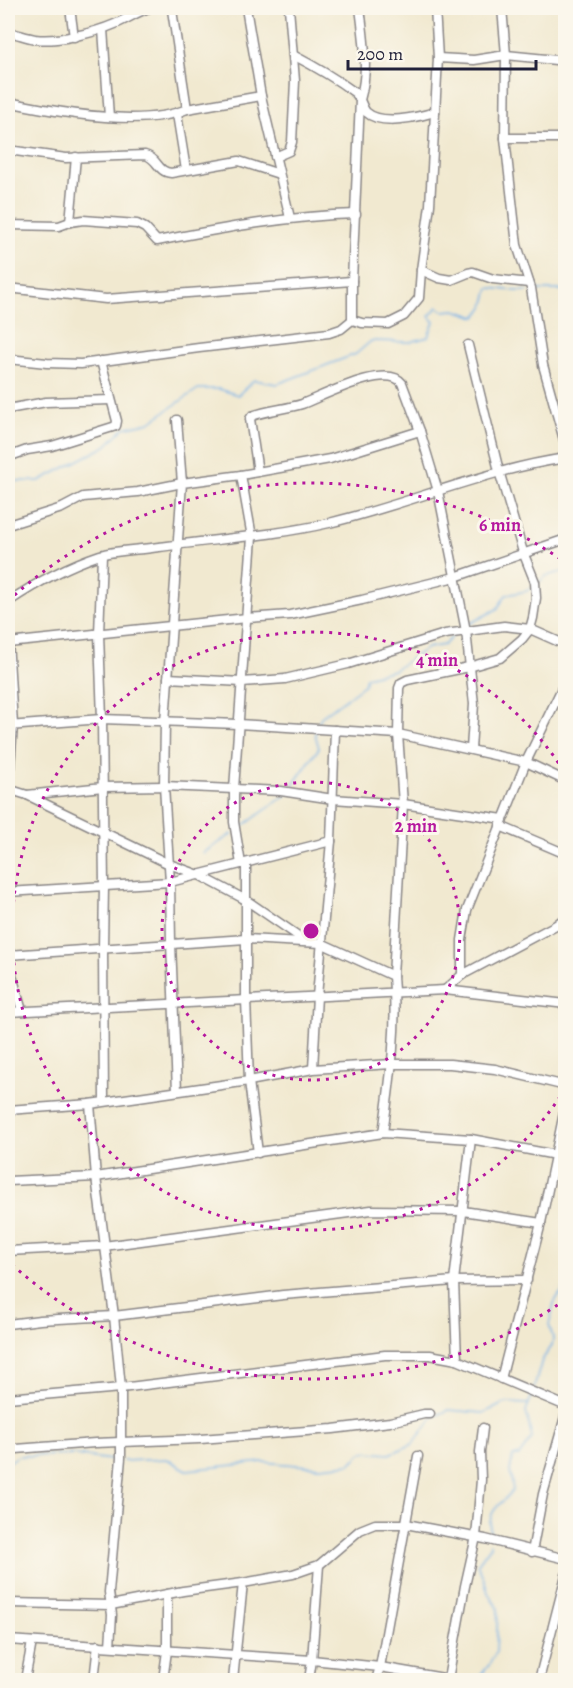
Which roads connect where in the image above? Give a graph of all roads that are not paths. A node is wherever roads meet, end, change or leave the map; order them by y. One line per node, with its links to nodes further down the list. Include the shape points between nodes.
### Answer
1 (70, 8): 12 (street)
2 (149, 8): 9 (street)
3 (169, 8): 20 (street)
4 (246, 8): 17 (street)
5 (289, 8): 13 (street)
6 (360, 8): 18 (street, via 366,57)
7 (435, 8): 15 (street)
8 (502, 8): 14 (street)
9 (139, 9): 10 (street)
10 (103, 29): 12 (street); 23 (street)
11 (8, 32): 12 (street, via 38,39)
12 (74, 37)
13 (293, 55): 18 (street, via 356,93); 27 (street, via 292,142 290,151)
14 (506, 55): 15 (street, via 474,60); 16 (street); 24 (street)
15 (438, 58): 21 (street)
16 (566, 61)
17 (261, 96): 20 (street); 27 (street)
18 (360, 100): 21 (street, via 367,112 394,120); 31 (street)
19 (8, 102): 23 (street)
20 (187, 109): 22 (street)
21 (435, 112): 35 (street, via 430,205)
22 (177, 114): 23 (street); 29 (street)
23 (109, 117)
24 (506, 138): 25 (street); 38 (street, via 517,245)
25 (566, 138)
26 (8, 150): 28 (street)
27 (275, 157): 30 (street)
28 (76, 158): 29 (street, via 145,155 152,157 166,173); 33 (street)
29 (186, 170): 30 (street, via 239,161)
30 (279, 174): 32 (street)
31 (356, 214): 32 (street); 36 (street)
32 (290, 218): 33 (street, via 158,241 137,224)
33 (70, 222): 34 (street, via 59,226)
34 (8, 225)
35 (421, 270): 38 (street, via 451,280 473,272); 39 (street, via 420,298 404,316 388,324)
36 (352, 280): 37 (street, via 106,299); 39 (street)
37 (8, 288)
38 (531, 290): 47 (street, via 543,365)
39 (352, 320): 42 (street, via 329,333)
40 (468, 345): 50 (street)
41 (8, 359): 42 (street, via 81,364)
42 (101, 361): 43 (street)
43 (111, 400): 44 (street, via 46,402); 48 (street, via 116,426)
44 (8, 409)
45 (177, 420): 53 (street)
46 (420, 431): 51 (street, via 330,459); 51 (street, via 398,378 362,380 300,404 252,416); 54 (street)
47 (566, 447)
48 (8, 457)
49 (566, 458): 50 (street)
50 (500, 471): 54 (street); 59 (street)
51 (258, 472): 52 (street)
52 (241, 475): 53 (street); 56 (street)
53 (182, 483): 55 (street, via 83,497); 58 (street)
54 (438, 491): 56 (street, via 364,514); 61 (street)
55 (8, 525)
56 (252, 537): 58 (street); 63 (street)
57 (566, 539): 59 (street)
58 (178, 544): 60 (street); 64 (street)
59 (523, 552): 61 (street); 65 (street, via 536,590)
60 (102, 555): 62 (street, via 55,573); 67 (street)
61 (455, 577): 63 (street, via 290,615); 66 (street)
62 (8, 602)
63 (247, 618): 64 (street); 74 (street)
64 (171, 627): 67 (street); 72 (street)
65 (530, 629): 66 (street, via 504,626); 70 (street); 71 (street, via 500,658)
66 (466, 631): 71 (street); 74 (street, via 301,676)
67 (99, 634): 69 (street); 75 (street)
68 (8, 638): 69 (street)
69 (8, 643): 78 (street)
70 (566, 645)
71 (469, 668): 80 (street, via 402,683); 81 (street, via 474,711)
72 (168, 678): 74 (street); 76 (street)
73 (566, 680): 82 (street)
74 (242, 682): 77 (street)
75 (102, 719): 76 (street); 78 (street); 85 (street)
76 (165, 722): 77 (street); 84 (street)
77 (238, 724): 79 (street); 87 (street)
78 (10, 725): 86 (street)
79 (335, 730): 80 (street); 90 (street)
80 (398, 734): 81 (street); 91 (street)
81 (471, 749): 82 (street)
82 (526, 762): 83 (street); 92 (street)
83 (566, 781)
84 (165, 786): 85 (street); 87 (street); 97 (street)
85 (103, 787): 89 (street); 93 (street)
86 (8, 789): 88 (street); 89 (street)
87 (234, 789): 90 (street); 96 (street, via 234,822)
88 (8, 795)
89 (27, 795): 93 (street)
90 (333, 799): 91 (street); 94 (street)
91 (403, 804): 92 (street); 112 (street)
92 (502, 823): 95 (street); 111 (street, via 467,910)
93 (104, 832): 97 (street); 100 (street)
94 (332, 841): 96 (street); 107 (street)
95 (566, 854)
96 (244, 863): 98 (street); 102 (street)
97 (169, 864): 98 (street); 99 (street)
98 (199, 875): 99 (street); 102 (street)
99 (170, 882): 100 (street); 106 (street)
100 (104, 886): 101 (street); 108 (street)
101 (8, 892)
102 (246, 900): 104 (street); 105 (street)
103 (566, 917): 111 (street)
104 (246, 939): 105 (street); 106 (street); 116 (street)
105 (308, 942): 107 (street)
106 (171, 943): 108 (street); 117 (street)
107 (321, 943): 112 (street); 115 (street)
108 (103, 948): 109 (street); 119 (street)
109 (8, 955)
110 (8, 961): 120 (street)
111 (462, 975): 113 (street)
112 (393, 976): 114 (street)
113 (445, 990): 114 (street); 118 (street)
114 (394, 993): 115 (street); 122 (street)
115 (317, 996): 116 (street); 123 (street)
116 (246, 999): 117 (street); 124 (street)
117 (174, 1003): 119 (street); 126 (street)
118 (566, 1004)
119 (103, 1008): 120 (street); 127 (street)
120 (22, 1011): 121 (street)
121 (8, 1012)
122 (392, 1064): 123 (street); 125 (street, via 495,1069); 131 (street)
123 (313, 1069): 124 (street)
124 (249, 1081): 126 (street); 133 (street)
125 (566, 1086)
126 (177, 1091): 127 (street)
127 (104, 1101): 129 (street)
128 (566, 1102): 134 (street)
129 (90, 1104): 130 (street); 135 (street)
130 (8, 1110)
131 (384, 1133): 132 (street); 133 (street)
132 (471, 1139): 134 (street); 137 (street)
133 (258, 1153): 135 (street)
134 (556, 1155): 138 (street)
135 (96, 1177): 136 (street); 139 (street)
136 (8, 1181)
137 (463, 1211): 138 (street); 139 (street, via 371,1210); 142 (street)
138 (542, 1223): 141 (street)
139 (105, 1246): 140 (street); 143 (street)
140 (8, 1251)
141 (527, 1280): 142 (street); 146 (street)
142 (454, 1281): 143 (street, via 283,1295); 145 (street)
143 (114, 1316): 144 (street); 147 (street)
144 (8, 1324)
145 (457, 1360): 146 (street); 147 (street, via 430,1355 385,1355)
146 (501, 1379): 149 (street)
147 (121, 1388): 148 (street); 153 (street)
148 (8, 1398)
149 (566, 1406)
150 (566, 1413): 158 (street, via 543,1494)
151 (430, 1414): 153 (street, via 333,1429)
152 (483, 1428): 157 (street, via 480,1452)
153 (122, 1442): 154 (street, via 33,1447); 165 (street)
154 (8, 1453)
155 (418, 1456): 156 (street)
156 (406, 1524): 157 (street); 160 (street, via 375,1524 360,1530); 173 (street)
157 (485, 1539): 158 (street); 180 (street, via 465,1586)
158 (532, 1552): 159 (street)
159 (566, 1559)
160 (319, 1565): 162 (street); 172 (street)
161 (566, 1575): 181 (street)
162 (243, 1583): 163 (street); 171 (street)
163 (167, 1594): 165 (street); 170 (street)
164 (8, 1603): 165 (street)
165 (111, 1605): 169 (street)
166 (8, 1640): 167 (street)
167 (32, 1642): 168 (street); 174 (street)
168 (98, 1645): 169 (street); 175 (street)
169 (110, 1646): 170 (street)
170 (167, 1651): 171 (street); 176 (street)
171 (237, 1655): 172 (street); 177 (street)
172 (312, 1660): 173 (street); 178 (street)
173 (380, 1667): 179 (street); 180 (street)
174 (25, 1680)
175 (94, 1680)
176 (163, 1680)
177 (233, 1680)
178 (309, 1680)
179 (376, 1680)
180 (451, 1680)
181 (539, 1680)

